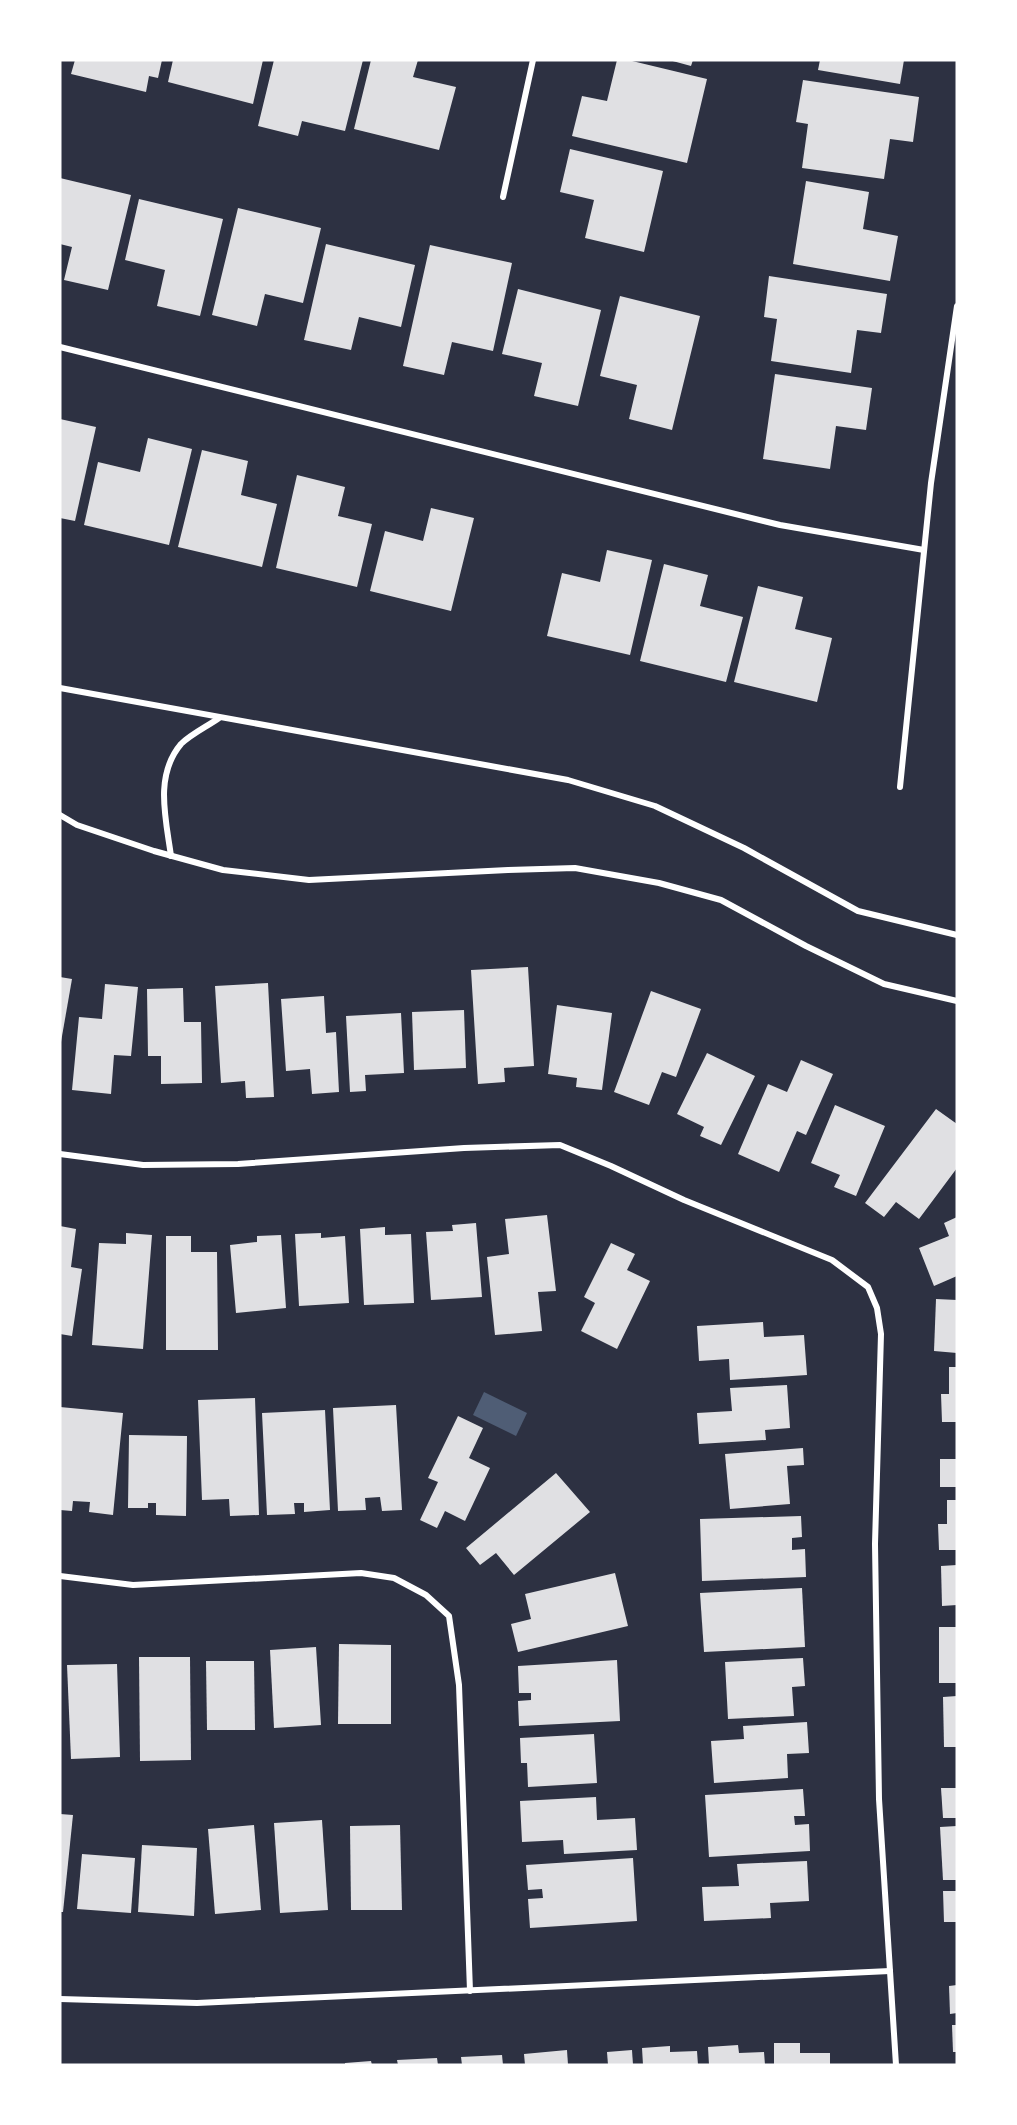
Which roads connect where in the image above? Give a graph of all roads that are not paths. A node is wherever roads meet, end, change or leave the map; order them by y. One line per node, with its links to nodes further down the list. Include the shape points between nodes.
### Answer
1 (533, 60): 2 (street)
2 (503, 197)
3 (957, 306): 5 (street)
4 (60, 347): 5 (street, via 780,525)
5 (924, 550): 8 (street)
6 (60, 688): 7 (street)
7 (219, 718): 10 (street, via 182,744 169,765 163,801); 11 (street, via 568,780 655,806 744,848 858,911)
8 (900, 787)
9 (60, 815): 10 (street, via 77,825)
10 (171, 856): 12 (street, via 223,870 309,880 575,868 659,883 721,900 884,984)
11 (957, 934)
12 (957, 1001)
13 (60, 1154): 15 (street, via 143,1165 238,1164 560,1145 832,1260 868,1287 877,1308 881,1334 876,1579 879,1799)
14 (60, 1576): 16 (street, via 133,1585 361,1573 394,1578 426,1594 449,1616 459,1685)
15 (890, 1971): 16 (street); 18 (street)
16 (470, 1991): 17 (street, via 197,2003)
17 (60, 1999)
18 (896, 2065)

